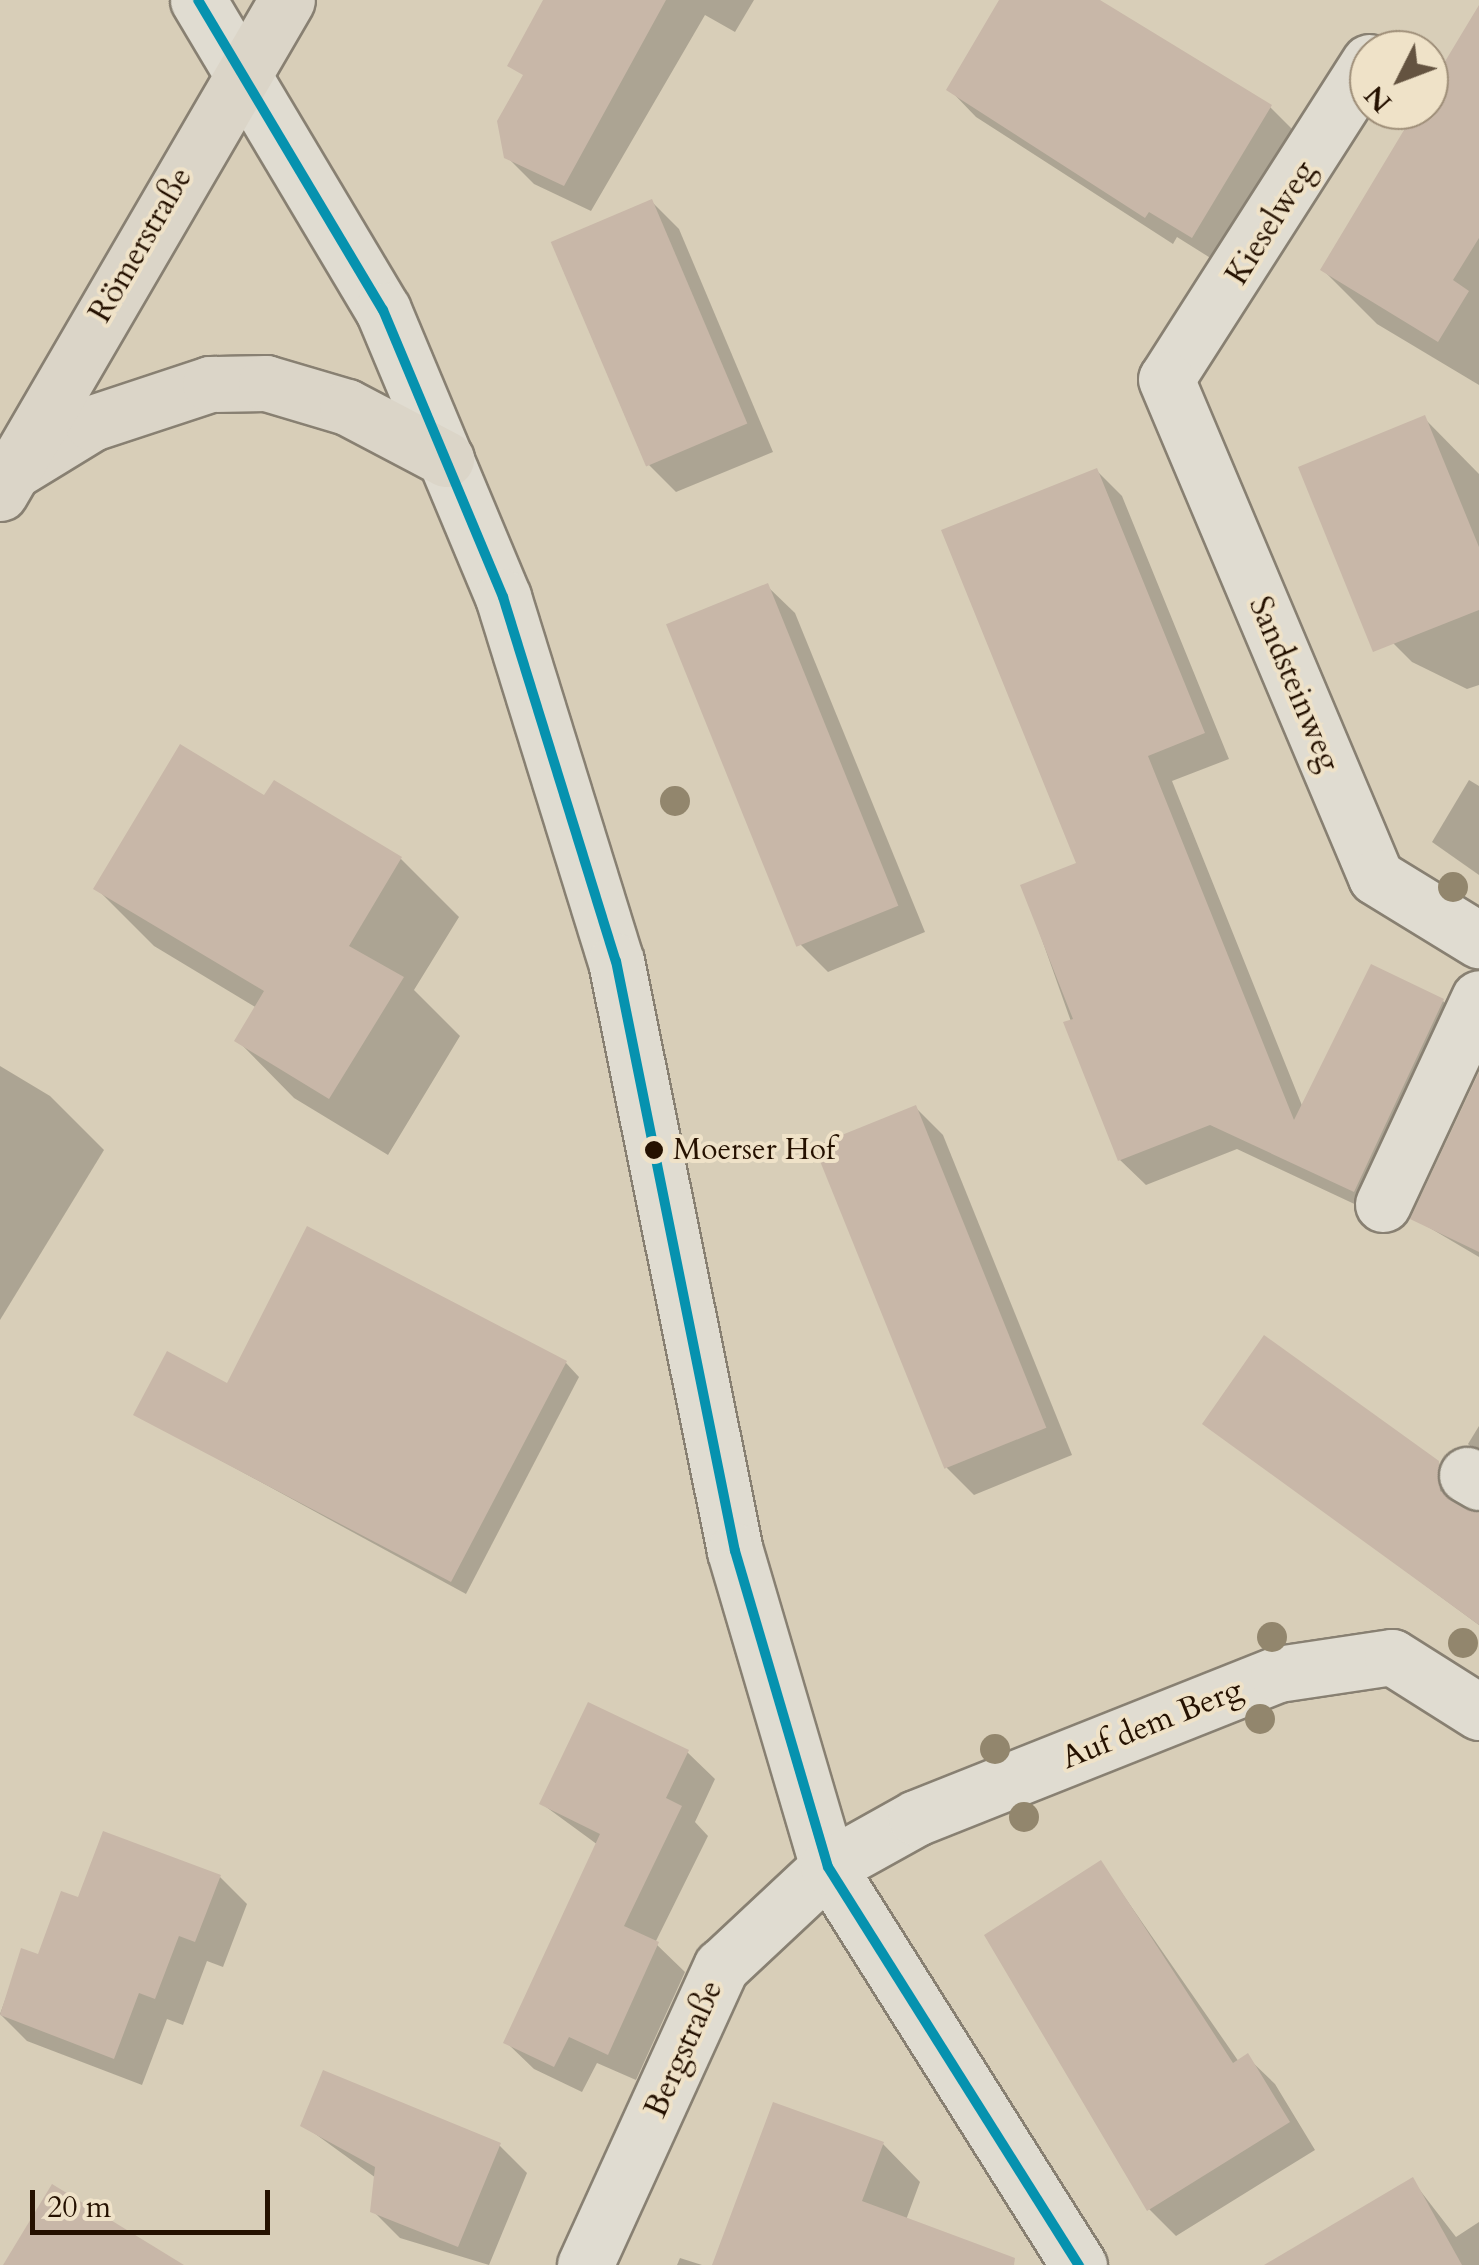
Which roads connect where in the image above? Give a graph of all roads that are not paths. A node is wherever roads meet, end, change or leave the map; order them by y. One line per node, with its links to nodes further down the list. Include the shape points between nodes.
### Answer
1 (198, 0): 3 (street)
2 (286, 0): 3 (main road, Römerstraße)
3 (242, 72): 6 (street, via 382,310); 7 (main road, Römerstraße)
4 (1349, 93): 5 (street, Kieselweg)
5 (1166, 378): 8 (street, Sandsteinweg, via 1376,877)
6 (446, 459): 7 (main road, via 347,406 266,383 210,384 92,423); 12 (street, via 503,598 616,961 735,1551)
7 (6, 482)
8 (1479, 940)
9 (1479, 998): 10 (street)
10 (1383, 1204)
11 (1479, 1712): 12 (street, Auf dem Berg, via 1392,1657 1278,1674 916,1818)
12 (828, 1867): 13 (street, Bergstraße, via 721,1967); 14 (street)
13 (585, 2265)
14 (1079, 2265)

